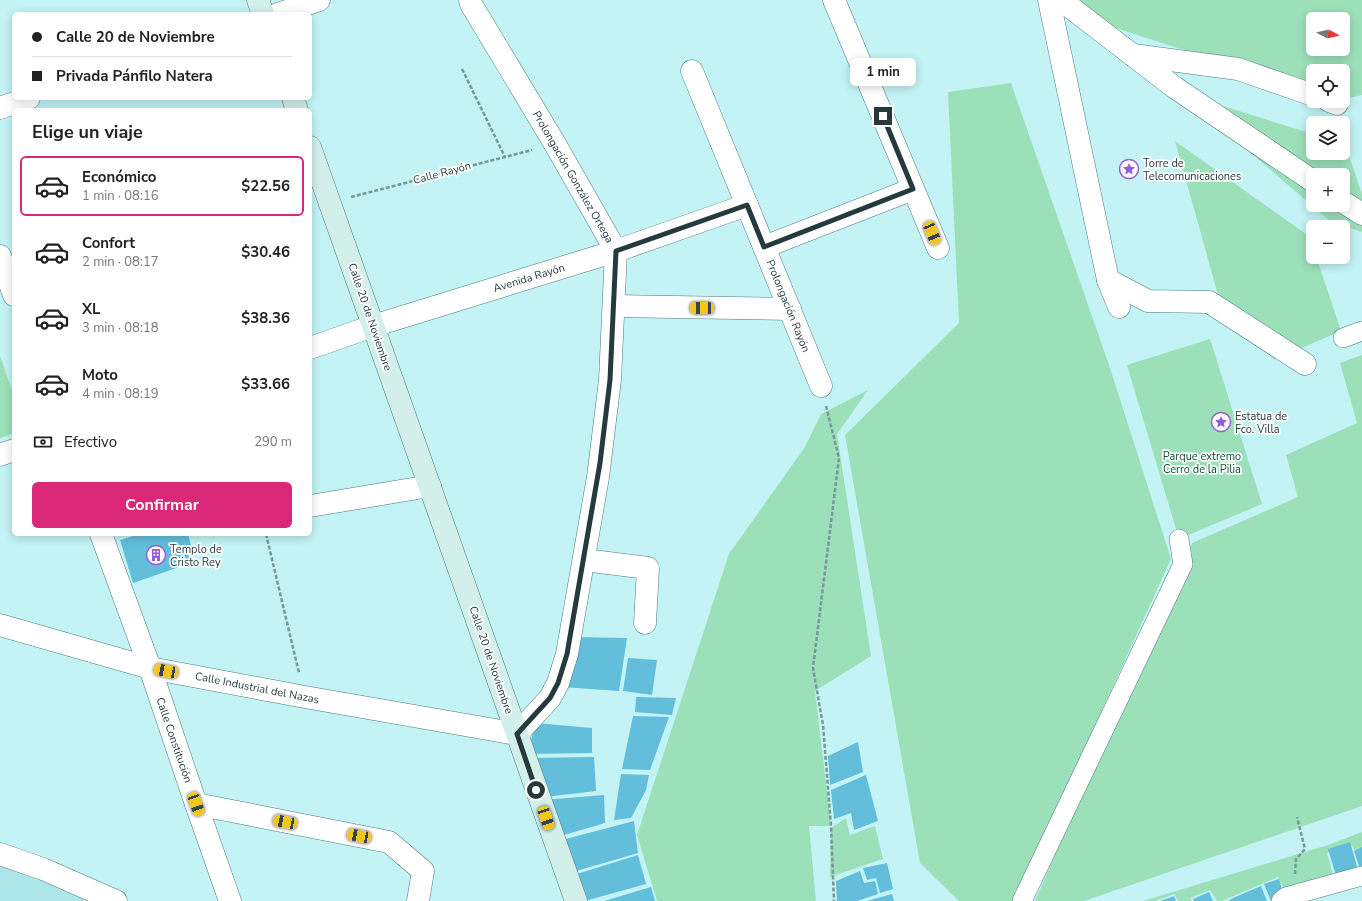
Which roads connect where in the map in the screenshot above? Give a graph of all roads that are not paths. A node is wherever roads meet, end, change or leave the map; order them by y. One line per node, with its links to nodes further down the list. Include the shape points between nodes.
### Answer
1 (258, 0): 7 (main road)
2 (319, 0): 8 (street)
3 (470, 0): 22 (street, Prolongación González Ortega)
4 (834, 0): 16 (street)
5 (1049, 0): 24 (street)
6 (1061, 0): 9 (street)
7 (262, 12)
8 (284, 12)
9 (1132, 55): 11 (street, via 1238,69); 15 (street, via 1174,87)
10 (692, 71): 17 (street, Prolongación Rayón)
11 (1306, 93)
12 (23, 100): 13 (street)
13 (0, 108)
14 (312, 153): 29 (main road, Calle 20 de Noviembre)
15 (1306, 176)
16 (913, 189): 20 (street); 21 (street)
17 (747, 205): 20 (street, Prolongación Rayón); 22 (street, Avenida Rayón)
18 (1350, 206): 19 (street)
19 (1362, 214)
20 (764, 247): 28 (street, Prolongación Rayón)
21 (938, 248)
22 (616, 251): 26 (street, Prolongación González Ortega); 29 (street, Avenida Rayón)
23 (0, 256): 25 (street)
24 (1108, 280): 27 (street); 33 (street, via 1148,301 1209,302)
25 (12, 289)
26 (614, 306): 28 (street); 41 (street, Prolongación González Ortega, via 610,380)
27 (1119, 307)
28 (790, 310): 34 (street, Prolongación Rayón)
29 (373, 326): 32 (street, Avenida Rayón); 37 (main road, Calle 20 de Noviembre)
30 (1362, 331): 31 (street)
31 (1343, 338)
32 (312, 347)
33 (1305, 364)
34 (821, 386)
35 (12, 451): 36 (street)
36 (0, 455)
37 (430, 486): 38 (street); 45 (main road, Calle 20 de Noviembre)
38 (312, 506)
39 (101, 536): 44 (street, Calle Constitución)
40 (1179, 538): 53 (street, via 1183,564)
41 (584, 560): 42 (street, via 648,568); 45 (street, Prolongación González Ortega, via 567,654 558,683 550,698)
42 (645, 623)
43 (0, 625): 44 (street, Calle Industrial del Nazas)
44 (150, 668): 45 (street, Calle Industrial del Nazas); 46 (street, Calle Constitución)
45 (517, 734): 52 (main road, Calle 20 de Noviembre)
46 (196, 804): 50 (street, Calle Constitución); 51 (street, via 389,842 423,871)
47 (0, 854): 49 (street, via 43,869)
48 (1362, 876): 54 (street, via 1286,897)
49 (116, 901)
50 (230, 901)
51 (418, 901)
52 (576, 901)
53 (1022, 901)
54 (1282, 901)

